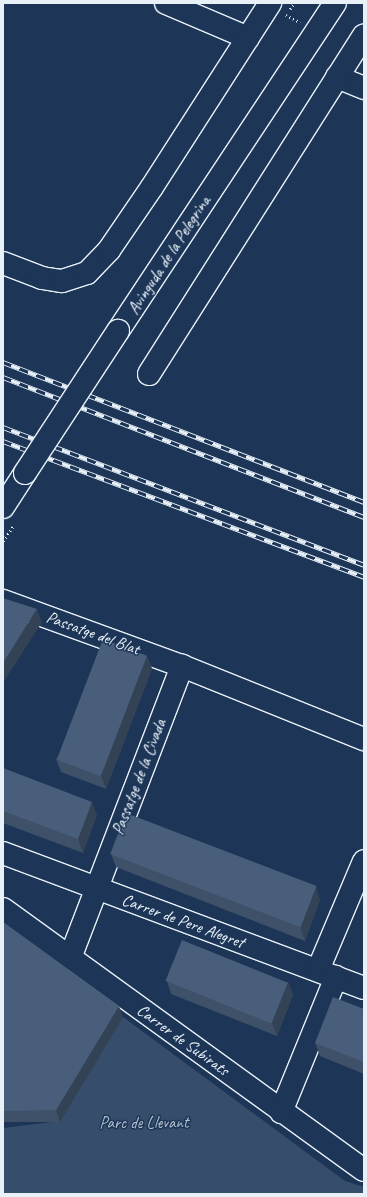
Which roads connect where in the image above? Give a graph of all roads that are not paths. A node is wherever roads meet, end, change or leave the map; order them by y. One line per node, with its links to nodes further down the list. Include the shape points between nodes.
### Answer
1 (166, 3): 5 (street)
2 (270, 3): 5 (street)
3 (335, 3): 10 (street, Avinguda de la Pelegrina, bridge)
4 (364, 35): 6 (street)
5 (248, 38): 8 (street, via 109,250 86,273 62,281 42,278)
6 (337, 77): 7 (street); 9 (street)
7 (364, 88)
8 (3, 263)
9 (149, 374)
10 (3, 508)
11 (3, 600): 12 (street, Passatge del Blat)
12 (182, 666): 13 (street, Passatge del Blat); 16 (street, Passatge de la Civada)
13 (364, 739)
14 (3, 853): 16 (street, Carrer de Pere Alegret)
15 (364, 861): 19 (street)
16 (95, 889): 18 (street, Passatge de la Civada); 19 (street, Carrer de Pere Alegret)
17 (3, 909): 18 (street, Carrer de Subirats)
18 (70, 958): 21 (street, Carrer de Subirats)
19 (327, 973): 20 (street, Carrer de Pere Alegret); 21 (street)
20 (364, 988)
21 (281, 1112): 22 (street, Carrer de Subirats)
22 (364, 1170)

